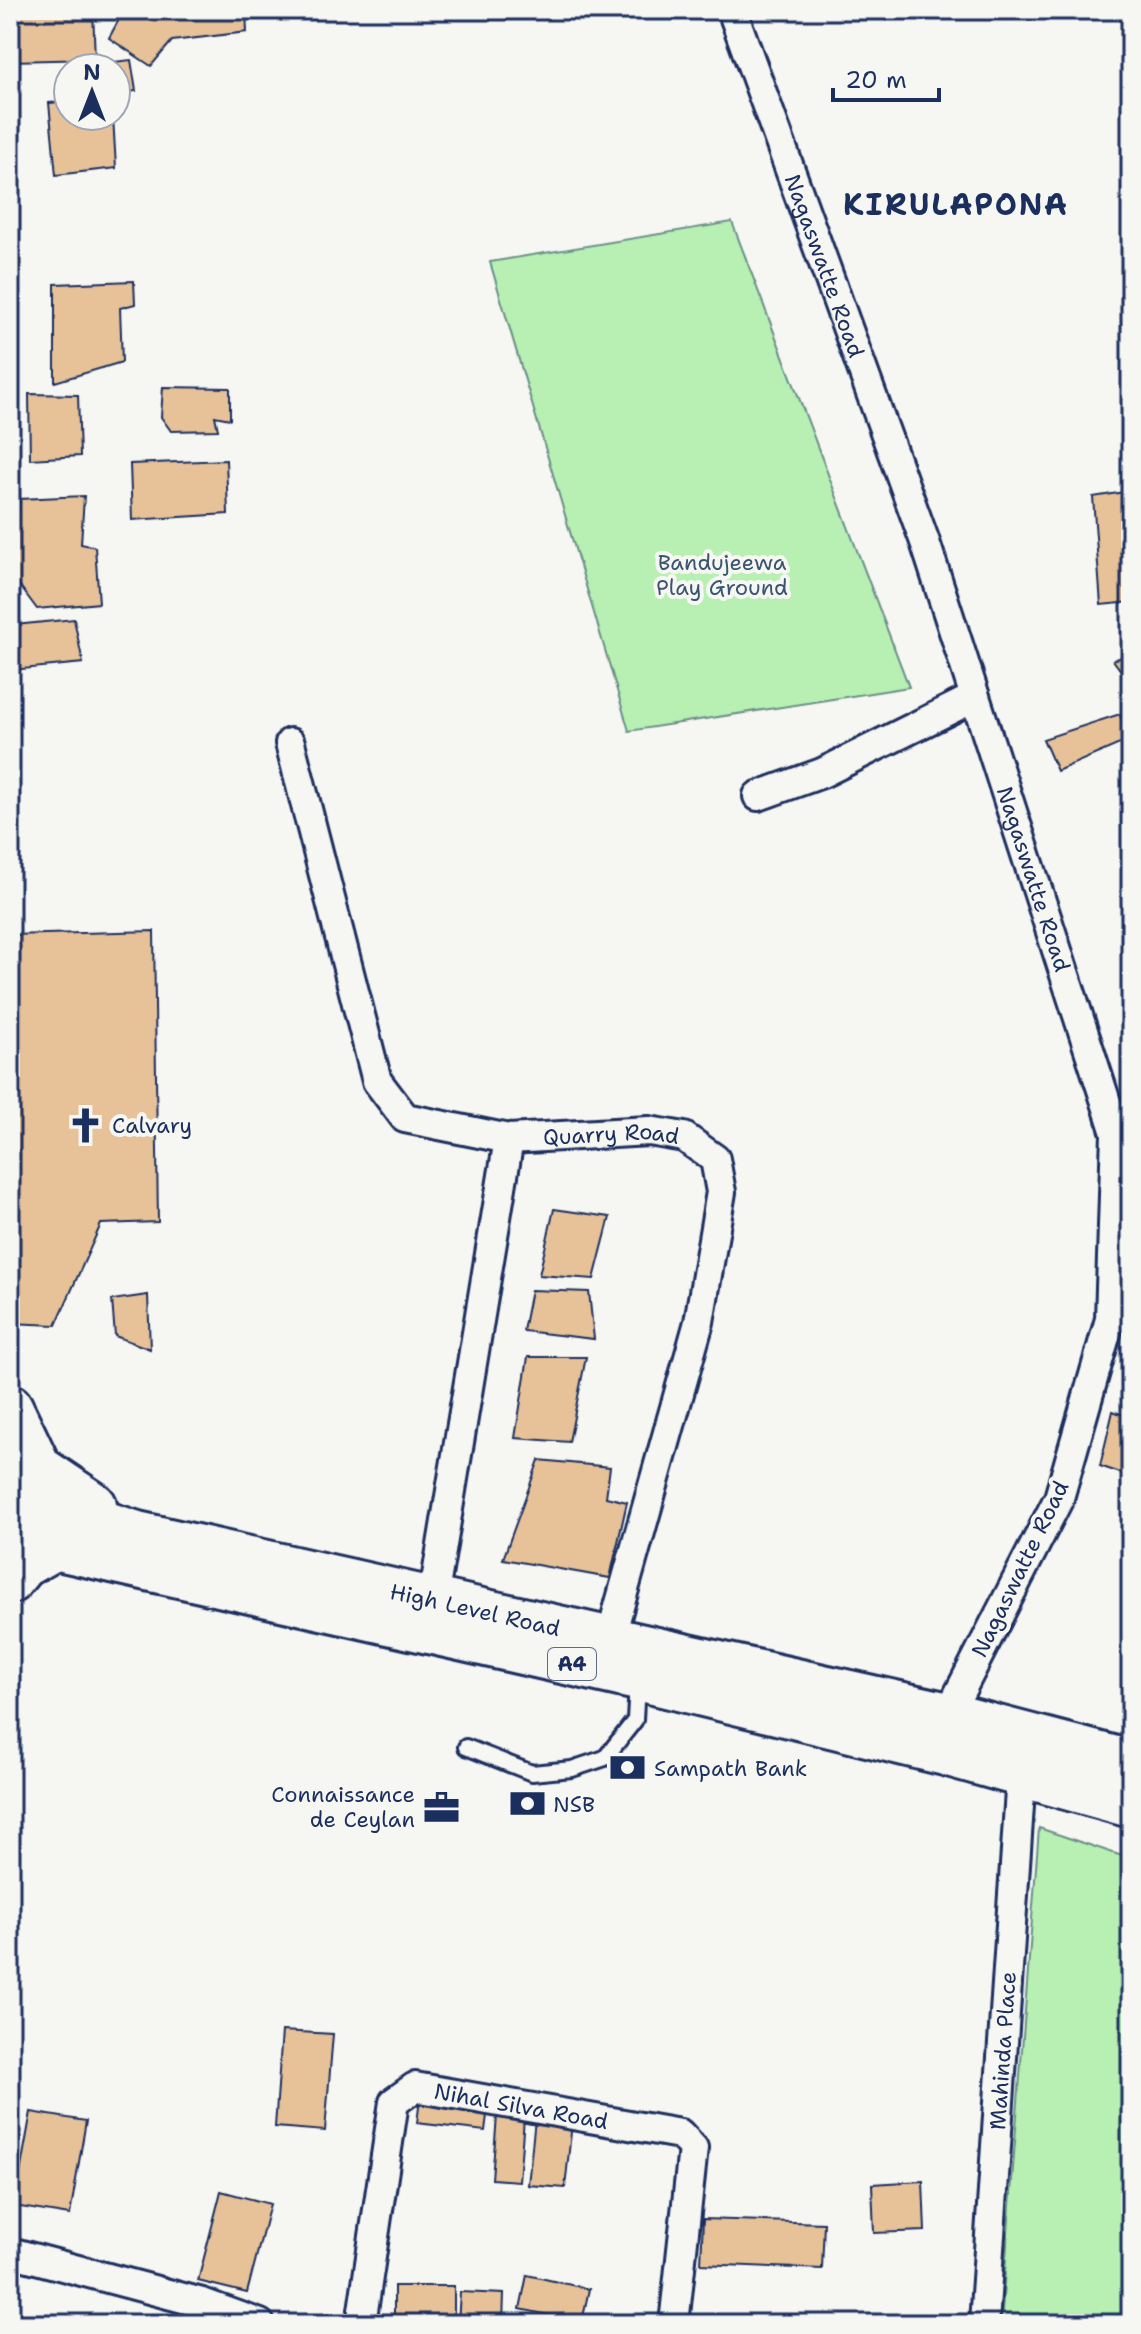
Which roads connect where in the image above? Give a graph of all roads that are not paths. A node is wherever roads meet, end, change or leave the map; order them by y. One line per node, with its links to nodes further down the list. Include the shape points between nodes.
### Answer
1 (732, 10): 2 (street, Nagaswatte Road, via 925,542)
2 (975, 697): 4 (street, via 822,773); 15 (street, Nagaswatte Road, via 1116,1133 1116,1148 1110,1319 1059,1498)
3 (290, 743): 5 (street, Quarry Road, via 377,1081 405,1118)
4 (758, 796)
5 (509, 1139): 12 (street); 13 (street, Quarry Road, via 649,1131 684,1137 715,1159 721,1192 699,1322)
6 (10, 1407): 8 (highway, via 39,1468)
7 (10, 1493): 8 (highway, High Level Road / A4)
8 (137, 1534): 12 (highway, High Level Road / A4)
9 (10, 1537): 10 (highway, High Level Road / A4)
10 (53, 1548): 11 (highway, via 23,1565); 14 (highway, High Level Road / A4)
11 (10, 1581)
12 (433, 1600): 13 (highway, High Level Road / A4)
13 (610, 1639): 15 (highway, High Level Road / A4)
14 (638, 1678): 15 (highway, High Level Road / A4); 16 (lane, via 635,1720 605,1758 572,1769 532,1773)
15 (947, 1734): 17 (highway, High Level Road / A4); 18 (highway, High Level Road / A4)
16 (466, 1747)
17 (1131, 1763)
18 (1021, 1776): 19 (highway, High Level Road / A4); 24 (street, Mahinda Place)
19 (1131, 1805)
20 (10, 2252): 21 (street, via 202,2303)
21 (260, 2324)
22 (361, 2324): 23 (street, Nihal Silva Road, via 394,2102 415,2087 680,2134 693,2148)
23 (674, 2324)
24 (984, 2324)

